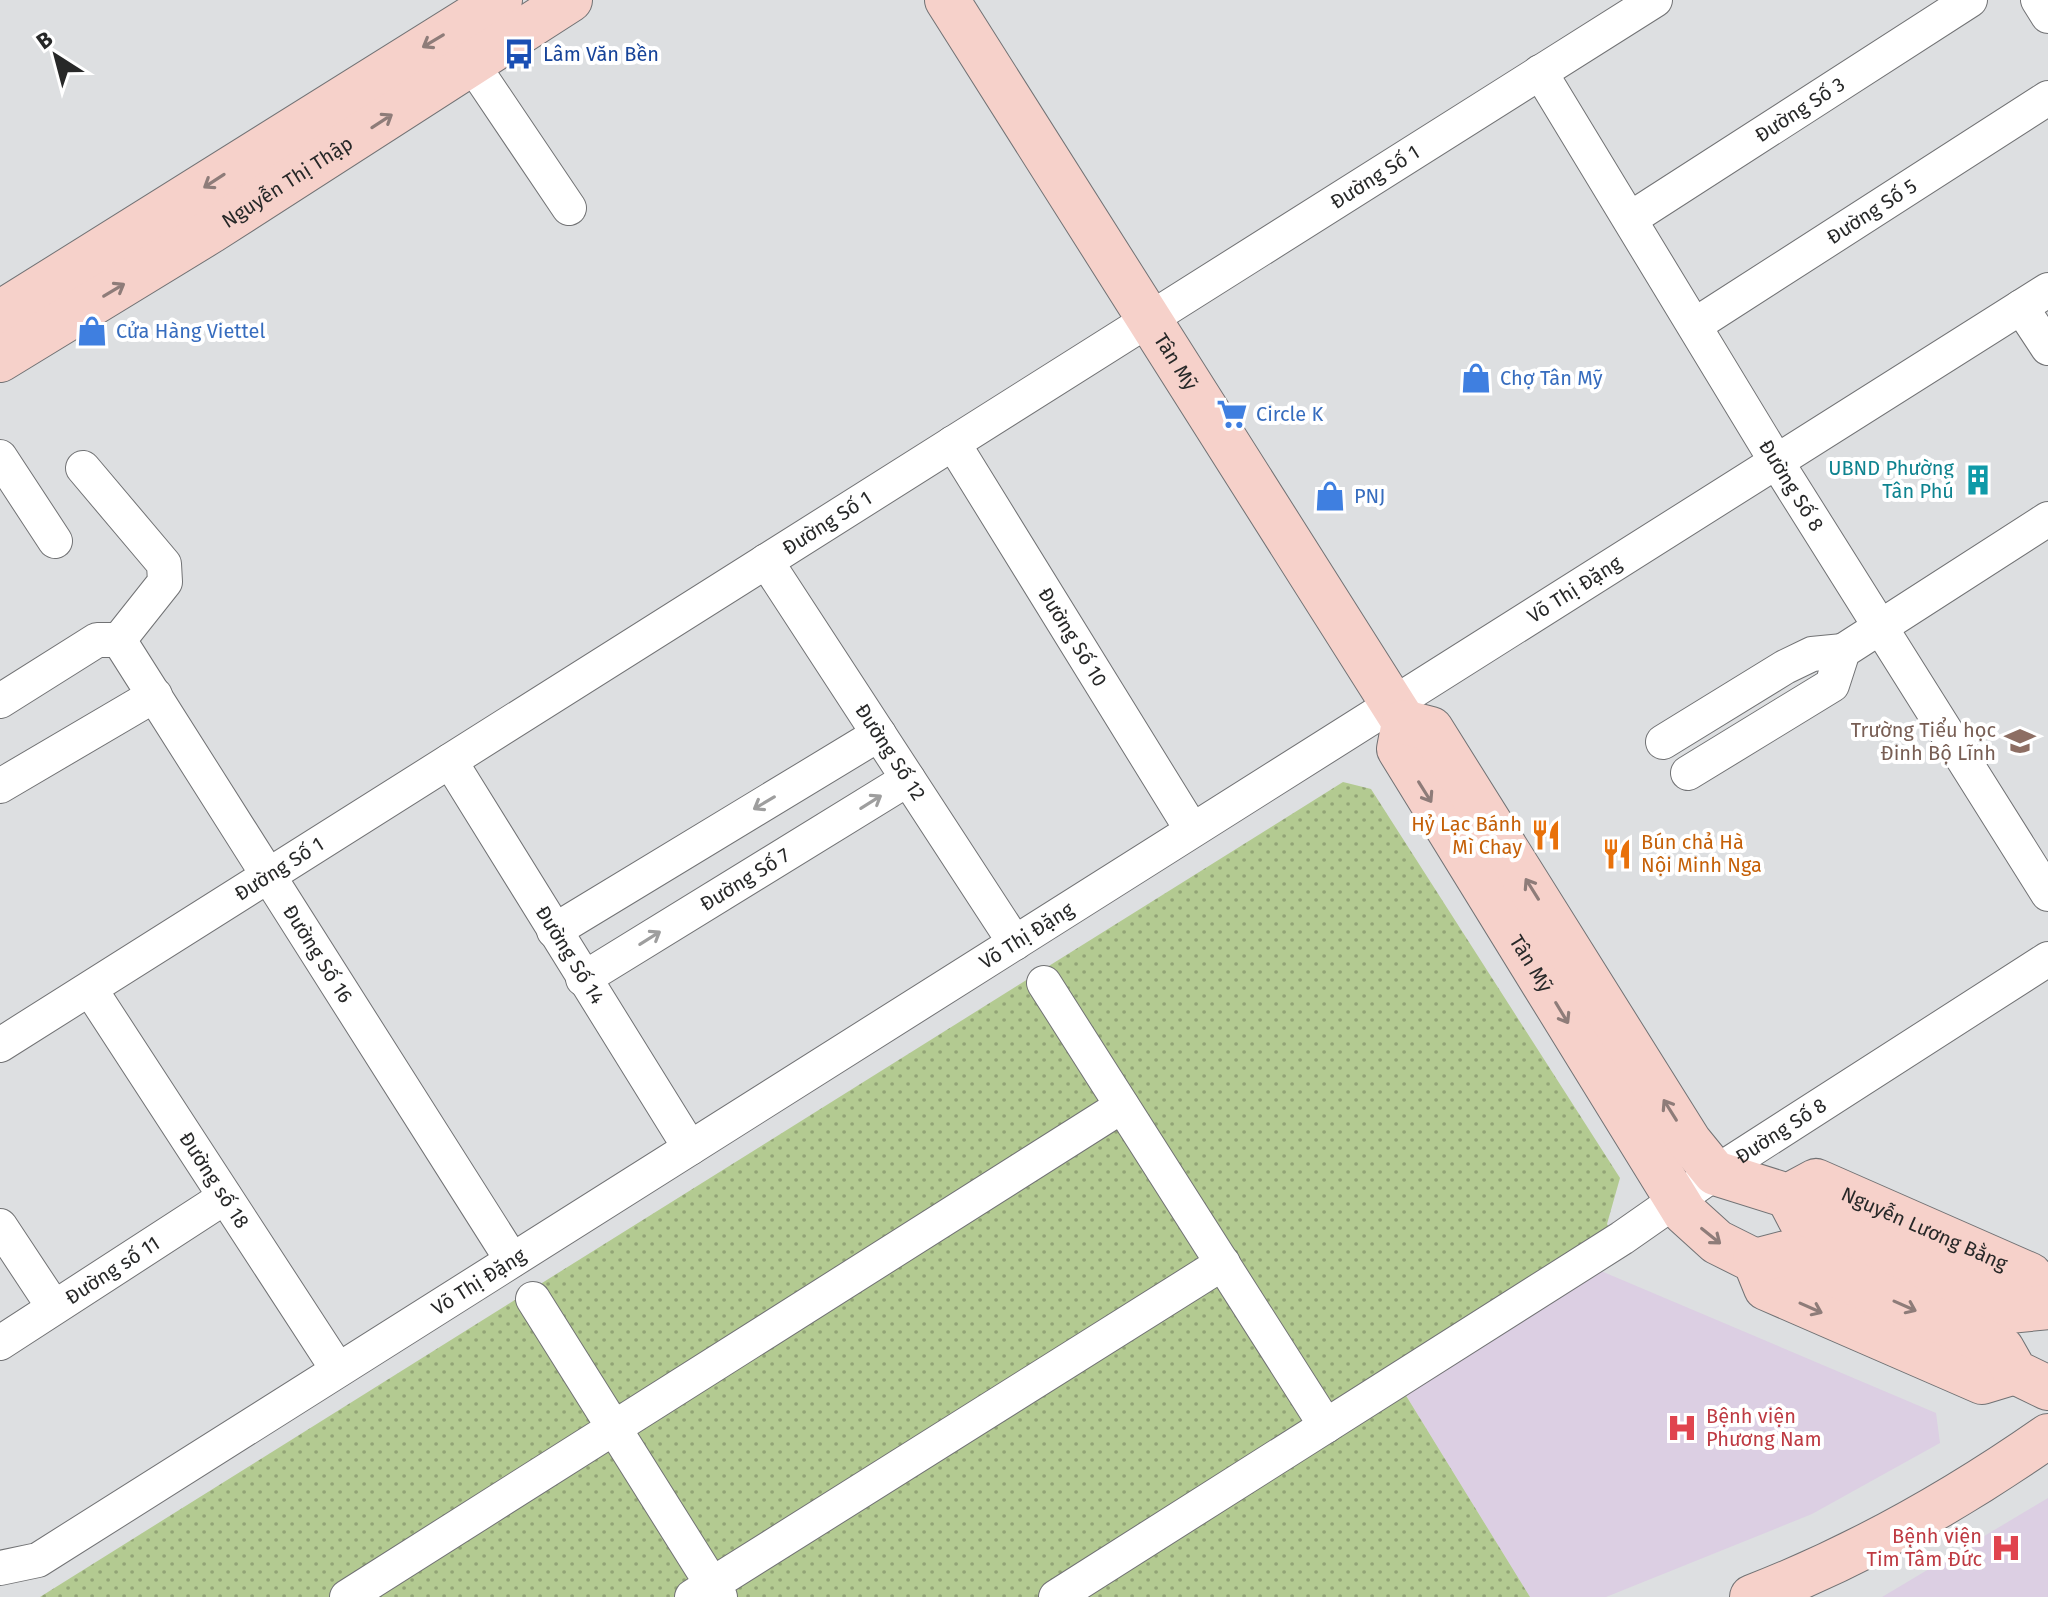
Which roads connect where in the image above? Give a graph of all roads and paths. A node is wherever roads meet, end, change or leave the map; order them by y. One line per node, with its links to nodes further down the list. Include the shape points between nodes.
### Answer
1 (500, 0): 14 (main road, Nguyễn Thị Thập, one-way to 14)
2 (570, 0): 8 (main road, Nguyễn Thị Thập)
3 (947, 0): 15 (main road, Tân Mỹ)
4 (1655, 0): 9 (street, Đường Số 1)
5 (1970, 0): 12 (street, Đường Số 3)
6 (2038, 0): 7 (street)
7 (2048, 16)
8 (472, 64): 11 (street); 18 (main road, Nguyễn Thị Thập, one-way to 8)
9 (1540, 72): 12 (street, Đường Số 8); 15 (street, Đường Số 1)
10 (2048, 98): 16 (street, Đường Số 5)
11 (569, 208)
12 (1630, 219): 16 (street, Đường Số 8)
13 (2035, 298): 17 (street); 21 (street, Võ Thị Đặng)
14 (0, 313)
15 (1150, 319): 19 (street, Đường Số 1); 31 (main road, Tân Mỹ)
16 (1695, 325): 21 (street, Đường Số 8)
17 (2048, 348)
18 (0, 360)
19 (953, 443): 25 (street, Đường Số 1); 38 (street, Đường Số 10)
20 (0, 457): 24 (street)
21 (1776, 461): 26 (street, Đường Số 8); 31 (street, Võ Thị Đặng)
22 (83, 468): 27 (street, via 164,564 165,582)
23 (2048, 519): 26 (street)
24 (55, 541)
25 (766, 561): 32 (street, Đường Số 12); 34 (street, Đường Số 1)
26 (1880, 627): 28 (street); 40 (street, Đường Số 8)
27 (119, 640): 29 (street, Đường Số 16); 30 (street, via 97,640)
28 (1843, 651): 33 (street, via 1812,654 1785,667); 35 (street, via 1832,685)
29 (155, 695): 37 (street); 39 (street, Đường Số 16)
30 (0, 701)
31 (1398, 713): 38 (street, Võ Thị Đặng); 44 (main road, Tân Mỹ, via 1431,729)
32 (879, 734): 36 (street, Đường Số 12); 41 (street, one-way to 41)
33 (1663, 742)
34 (450, 761): 39 (street, Đường Số 1); 41 (street, Đường Số 14)
35 (1688, 773)
36 (908, 779): 42 (street, Đường Số 12); 45 (street, Đường Số 7, one-way to 36)
37 (0, 786)
38 (1192, 830): 42 (street, Võ Thị Đặng)
39 (270, 874): 47 (street, Đường Số 1); 55 (street, Đường Số 16)
40 (2048, 894)
41 (554, 931): 45 (street, Đường Số 14)
42 (1015, 943): 50 (street, Võ Thị Đặng)
43 (2048, 959): 51 (street, Đường Số 8)
44 (1557, 966): 51 (main road, Tân Mỹ, one-way to 44); 53 (main road, Tân Mỹ, one-way to 53)
45 (583, 979): 50 (street, Đường Số 14)
46 (1044, 983): 49 (street)
47 (90, 989): 48 (street, Đường Số 1); 52 (street, Đường số 18)
48 (0, 1045)
49 (1122, 1106): 56 (street); 64 (street)
50 (690, 1148): 55 (street, Võ Thị Đặng)
51 (1715, 1173): 53 (street, Đường Số 8); 59 (main road, Nguyễn Lương Bằng, via 1788,1196 1816,1181 2030,1275)
52 (225, 1197): 58 (street, Đường số 11); 61 (street, Đường số 18)
53 (1676, 1201): 62 (main road, one-way to 62, via 1717,1242 1755,1261 1786,1253 2002,1349); 63 (street, Đường Số 8)
54 (0, 1226): 58 (street)
55 (512, 1260): 61 (street, Võ Thị Đặng)
56 (1223, 1263): 63 (street); 67 (street)
57 (533, 1299): 64 (street)
58 (53, 1306): 60 (street, Đường số 11)
59 (2046, 1307)
60 (0, 1343)
61 (338, 1370): 66 (street, Võ Thị Đặng, via 38,1560)
62 (2031, 1380)
63 (1326, 1426): 69 (street, Đường Số 8)
64 (616, 1429): 67 (street); 68 (street)
65 (2048, 1436): 70 (main road, via 1859,1552)
66 (0, 1568)
67 (708, 1593)
68 (347, 1597)
69 (1056, 1597)
70 (1752, 1597)

